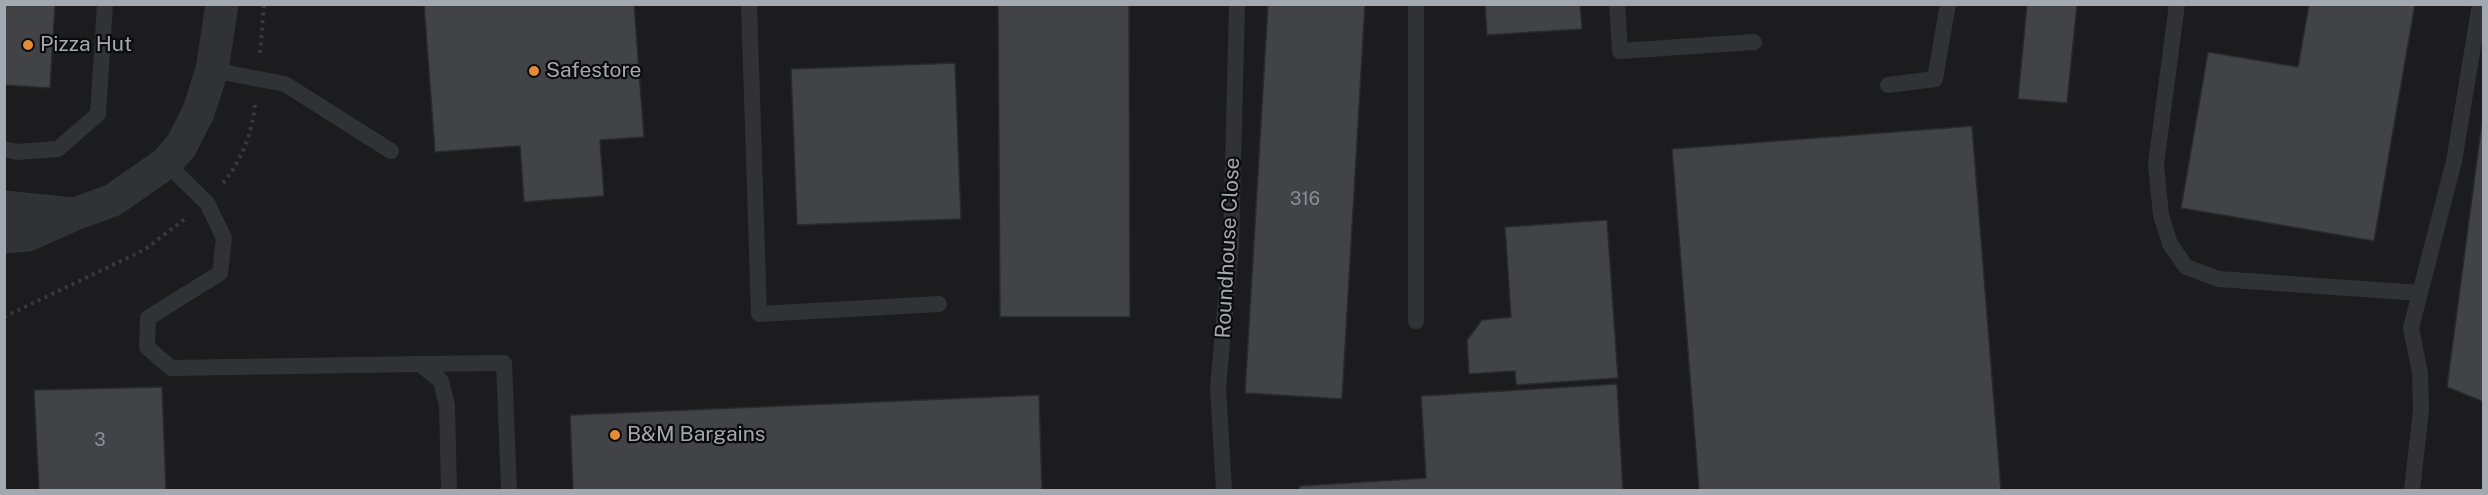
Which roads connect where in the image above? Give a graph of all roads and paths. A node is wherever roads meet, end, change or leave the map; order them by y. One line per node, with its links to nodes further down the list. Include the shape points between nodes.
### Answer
1 (105, 4): 13 (lane, via 98,114 58,149)
2 (222, 4): 11 (street)
3 (749, 4): 20 (lane, via 759,314)
4 (1237, 4): 25 (lane, Roundhouse Close, via 1231,245 1218,387)
5 (1416, 4): 21 (lane)
6 (1617, 4): 10 (lane, via 1620,51)
7 (1948, 4): 12 (lane, via 1935,79)
8 (2177, 4): 19 (lane, via 2156,164 2161,214 2170,244 2186,267 2219,279)
9 (2480, 4): 19 (lane, via 2454,161)
10 (1754, 42)
11 (212, 70): 14 (lane, via 285,84); 15 (street, via 198,113)
12 (1888, 85)
13 (4, 149)
14 (391, 151)
15 (166, 163): 17 (street, via 113,200); 22 (lane, via 207,203 224,238 220,273 148,318 147,347 171,368)
16 (4, 207): 17 (street)
17 (75, 214): 18 (street, via 27,235)
18 (4, 237)
19 (2420, 293): 26 (lane, via 2411,328 2420,373 2421,410)
20 (939, 304)
21 (1416, 321)
22 (420, 364): 23 (lane, via 441,381 447,405); 24 (lane, via 504,363)
23 (448, 490)
24 (509, 490)
25 (1224, 490)
26 (2412, 490)

